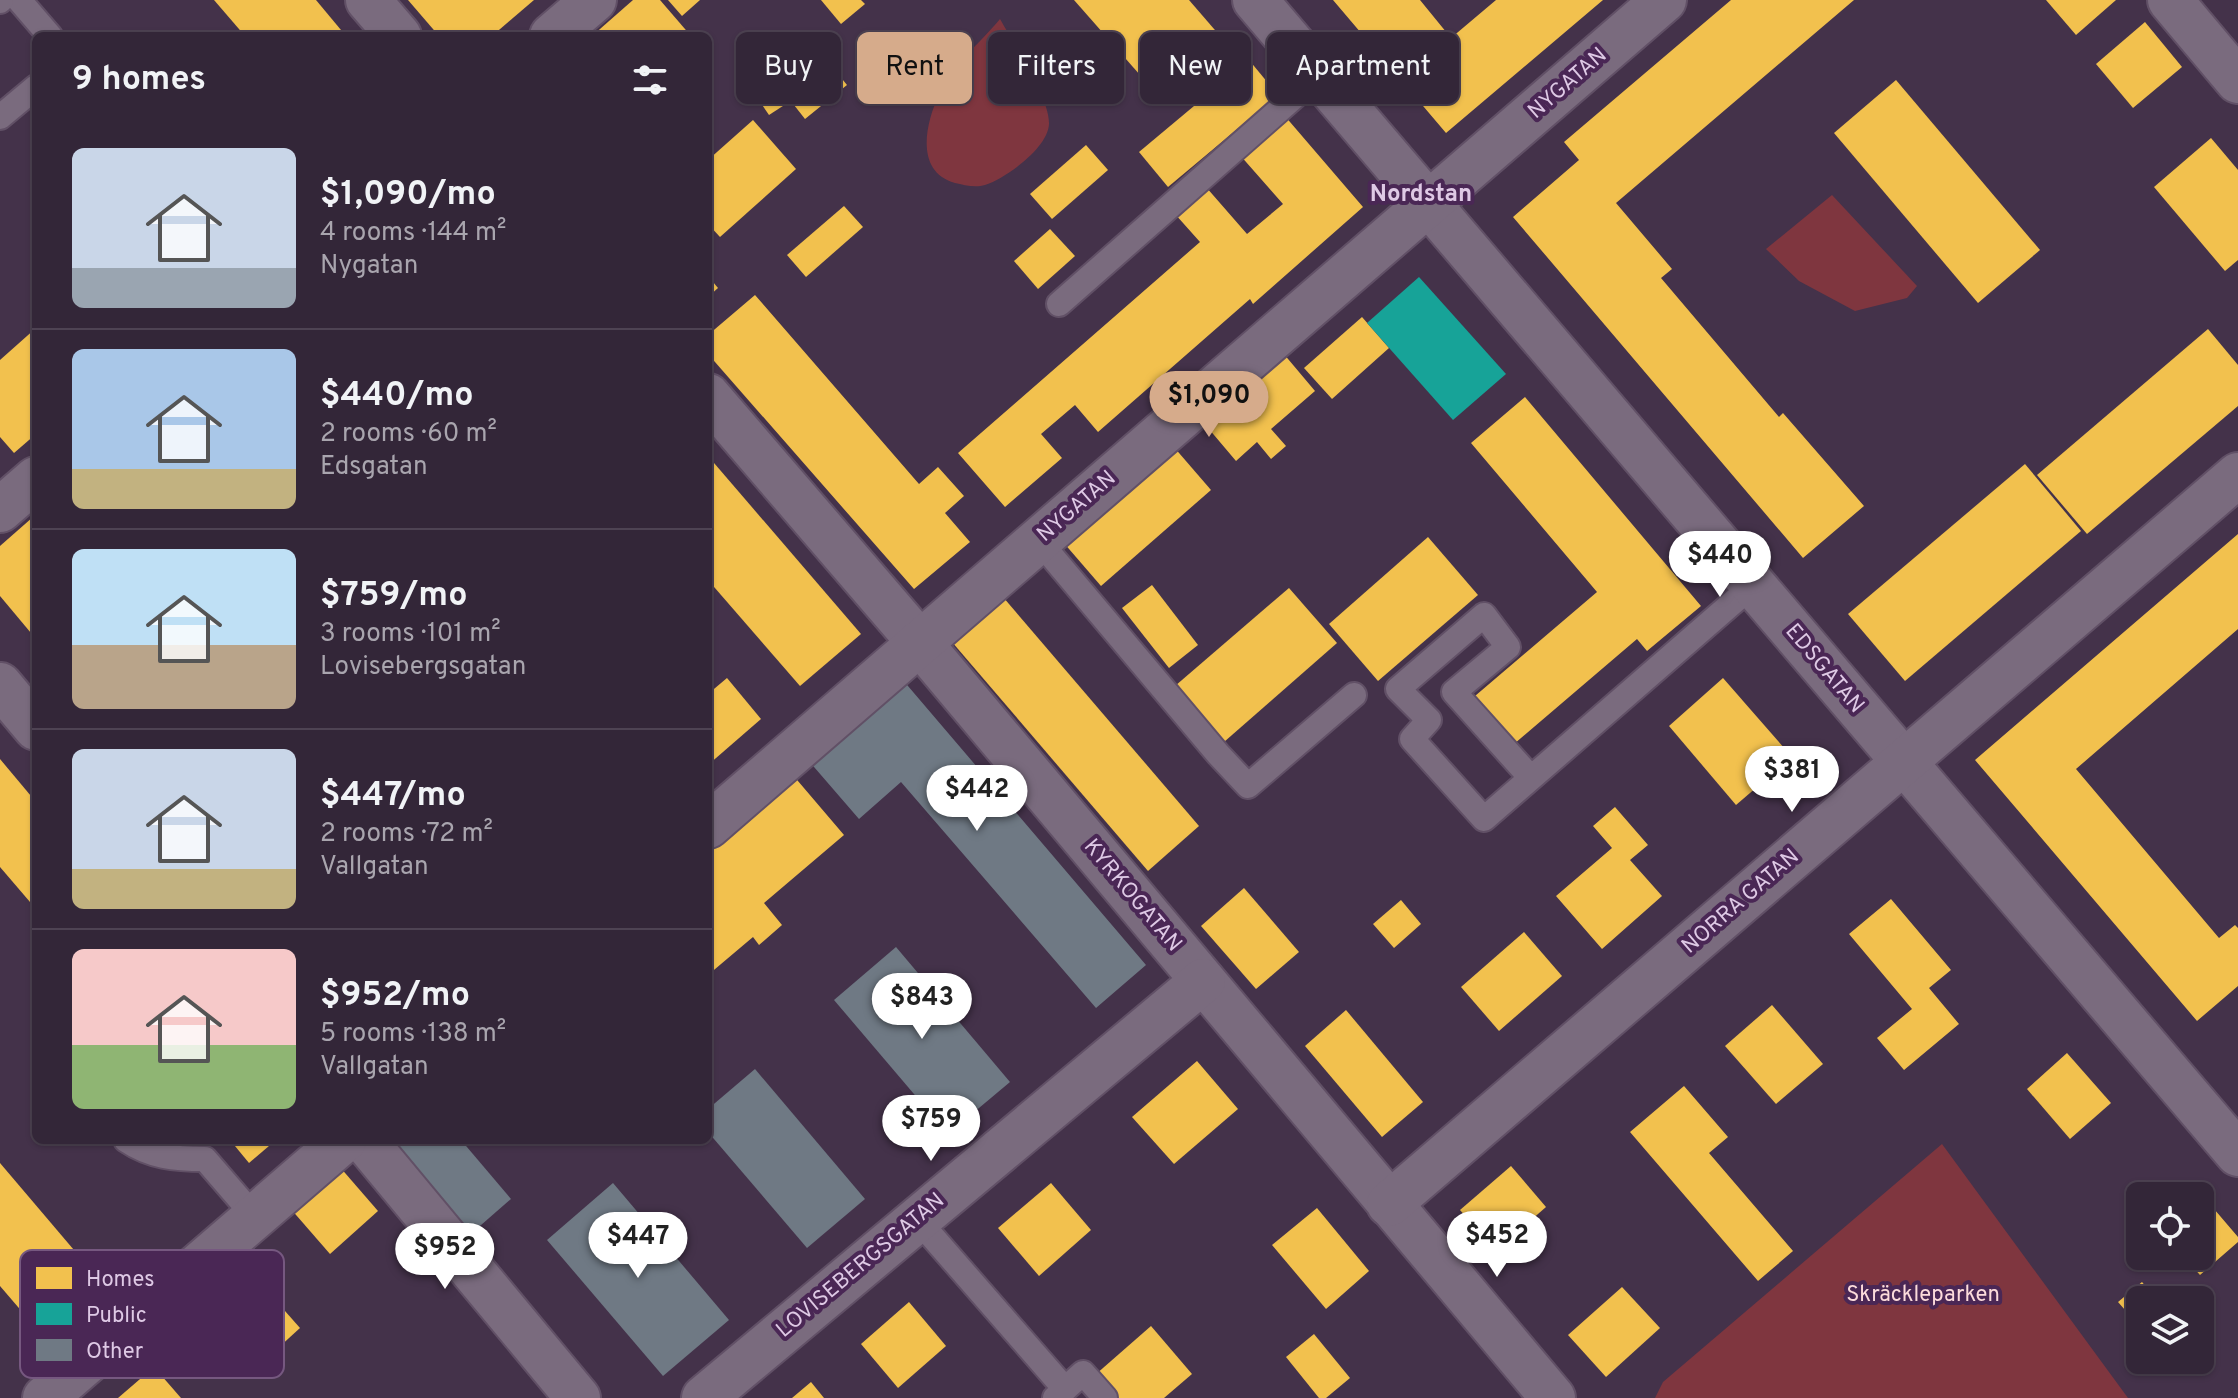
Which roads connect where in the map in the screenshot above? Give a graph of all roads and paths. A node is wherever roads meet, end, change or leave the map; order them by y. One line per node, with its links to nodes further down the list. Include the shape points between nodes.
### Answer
1 (19, 0): 7 (lane)
2 (368, 0): 8 (street)
3 (594, 0): 9 (street)
4 (1255, 0): 10 (street, EDSGATAN)
5 (1664, 0): 16 (street, NYGATAN)
6 (2170, 0): 11 (street)
7 (47, 32)
8 (396, 32)
9 (557, 32)
10 (1282, 32)
11 (2238, 81)
12 (32, 90): 15 (lane)
13 (1286, 104): 17 (lane)
14 (1344, 104): 16 (street, EDSGATAN)
15 (0, 117)
16 (1428, 204): 22 (street, NYGATAN); 23 (street, EDSGATAN)
17 (1059, 304)
18 (712, 401): 24 (street, KYRKOGATAN)
19 (2238, 475): 28 (street, NORRA GATAN)
20 (32, 482): 21 (street)
21 (0, 510)
22 (1039, 541): 24 (street, NYGATAN); 26 (lane, via 1248,786)
23 (1753, 585): 28 (street, EDSGATAN); 29 (lane)
24 (920, 643): 30 (street, NYGATAN); 31 (street, KYRKOGATAN)
25 (0, 685): 27 (street)
26 (1354, 695)
27 (32, 723)
28 (1904, 762): 35 (street, EDSGATAN); 36 (street, NORRA GATAN)
29 (1531, 778): 29 (lane, via 1484,819 1412,739 1429,720 1398,689 1484,615 1508,647 1454,692)
30 (712, 823)
31 (1203, 981): 36 (street, KYRKOGATAN); 38 (street, LOVISEBERGSGATAN)
32 (131, 1144): 37 (lane, via 162,1157 205,1159)
33 (339, 1144): 37 (street)
34 (367, 1144): 43 (street)
35 (2238, 1154)
36 (1389, 1204): 46 (street, KYRKOGATAN)
37 (255, 1217): 39 (street)
38 (917, 1219): 41 (lane); 44 (street, LOVISEBERGSGATAN)
39 (217, 1250)
40 (68, 1378): 42 (street)
41 (1060, 1394): 45 (lane, via 1083,1373)
42 (45, 1398)
43 (578, 1398)
44 (704, 1398)
45 (1105, 1398)
46 (1553, 1398)

